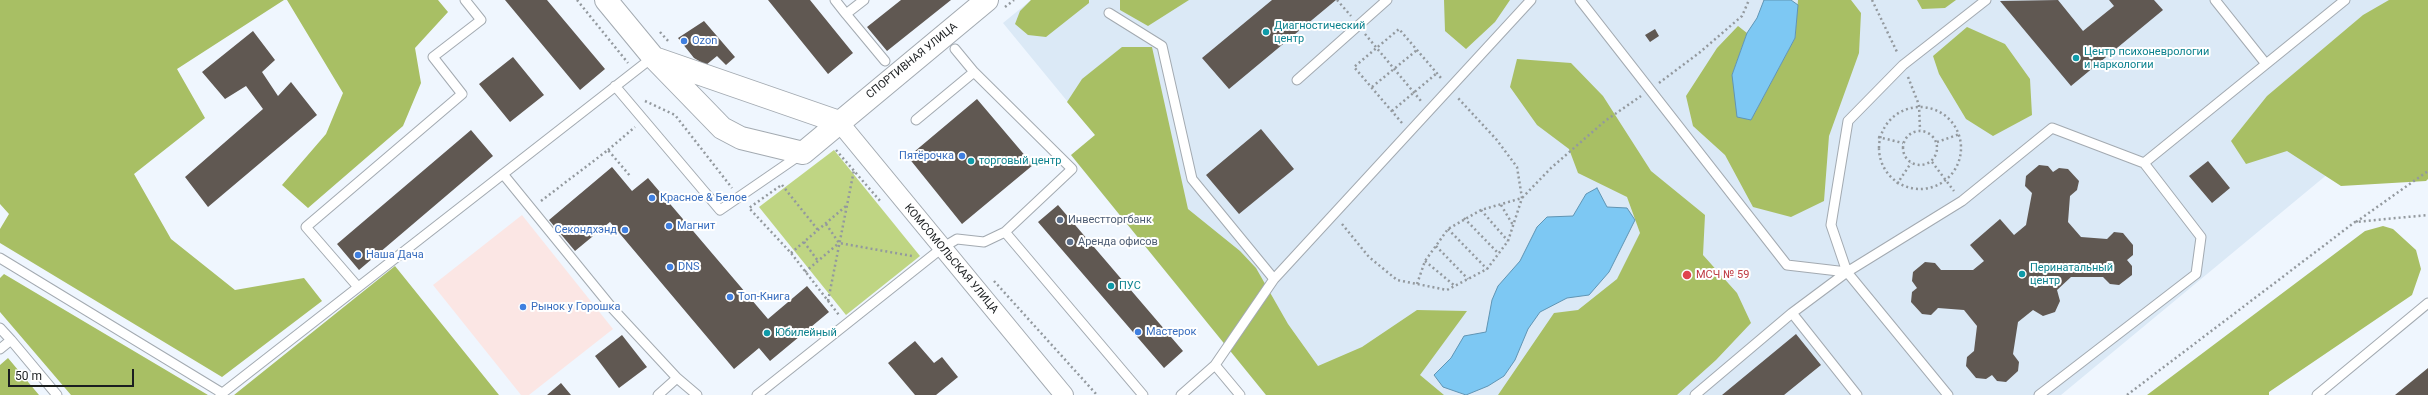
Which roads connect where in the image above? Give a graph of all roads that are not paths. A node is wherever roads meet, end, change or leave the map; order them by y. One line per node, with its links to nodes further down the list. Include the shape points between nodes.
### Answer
1 (465, 0): 33 (lane, via 481,20 433,57 462,94 306,227)
2 (606, 0): 15 (street)
3 (835, 0): 13 (lane)
4 (864, 0): 13 (lane)
5 (1388, 0): 19 (lane)
6 (1531, 0): 32 (lane)
7 (1580, 0): 31 (lane, via 1787,265)
8 (1986, 0): 31 (lane, via 1903,65 1848,121 1831,225)
9 (2215, 0): 17 (lane)
10 (2345, 0): 17 (lane)
11 (994, 5): 24 (street, СПОРТИВНАЯ УЛИЦА)
12 (1109, 13): 32 (lane, via 1162,46 1192,179)
13 (846, 14): 16 (lane)
14 (955, 49): 18 (lane)
15 (653, 57): 20 (street); 21 (lane); 22 (street)
16 (885, 61)
17 (2266, 64): 26 (lane)
18 (974, 72): 23 (lane); 28 (lane, via 1072,169)
19 (1297, 80)
20 (731, 84): 22 (street, via 719,91 713,99); 24 (street)
21 (614, 86): 25 (lane, via 720,210); 27 (lane)
22 (713, 119): 25 (street, via 722,128 741,138)
23 (916, 120)
24 (839, 122): 25 (street); 29 (street, КОМСОМОЛЬСКАЯ УЛИЦА)
25 (803, 153)
26 (2144, 163): 31 (lane, via 2052,128 1962,201); 53 (lane, via 2201,237 2196,274)
27 (503, 174): 33 (lane); 40 (lane, via 612,309)
28 (1005, 232): 29 (lane, via 984,242 957,239); 47 (lane)
29 (935, 253): 45 (lane); 46 (street, КОМСОМОЛЬСКАЯ УЛИЦА)
30 (0, 258): 41 (lane)
31 (1847, 272): 35 (lane); 52 (lane)
32 (1274, 279): 39 (lane)
33 (358, 287): 41 (lane)
34 (2428, 303): 54 (lane)
35 (1792, 313): 50 (lane); 51 (lane)
36 (0, 328): 37 (lane)
37 (11, 340): 38 (lane); 42 (lane)
38 (0, 349)
39 (1215, 365): 48 (lane); 49 (lane)
40 (677, 378): 43 (lane); 44 (lane)
41 (221, 394)
42 (57, 395)
43 (658, 395)
44 (697, 395)
45 (757, 395)
46 (1064, 395)
47 (1143, 395)
48 (1181, 395)
49 (1240, 395)
50 (1695, 395)
51 (1857, 395)
52 (1948, 395)
53 (2039, 395)
54 (2317, 395)

